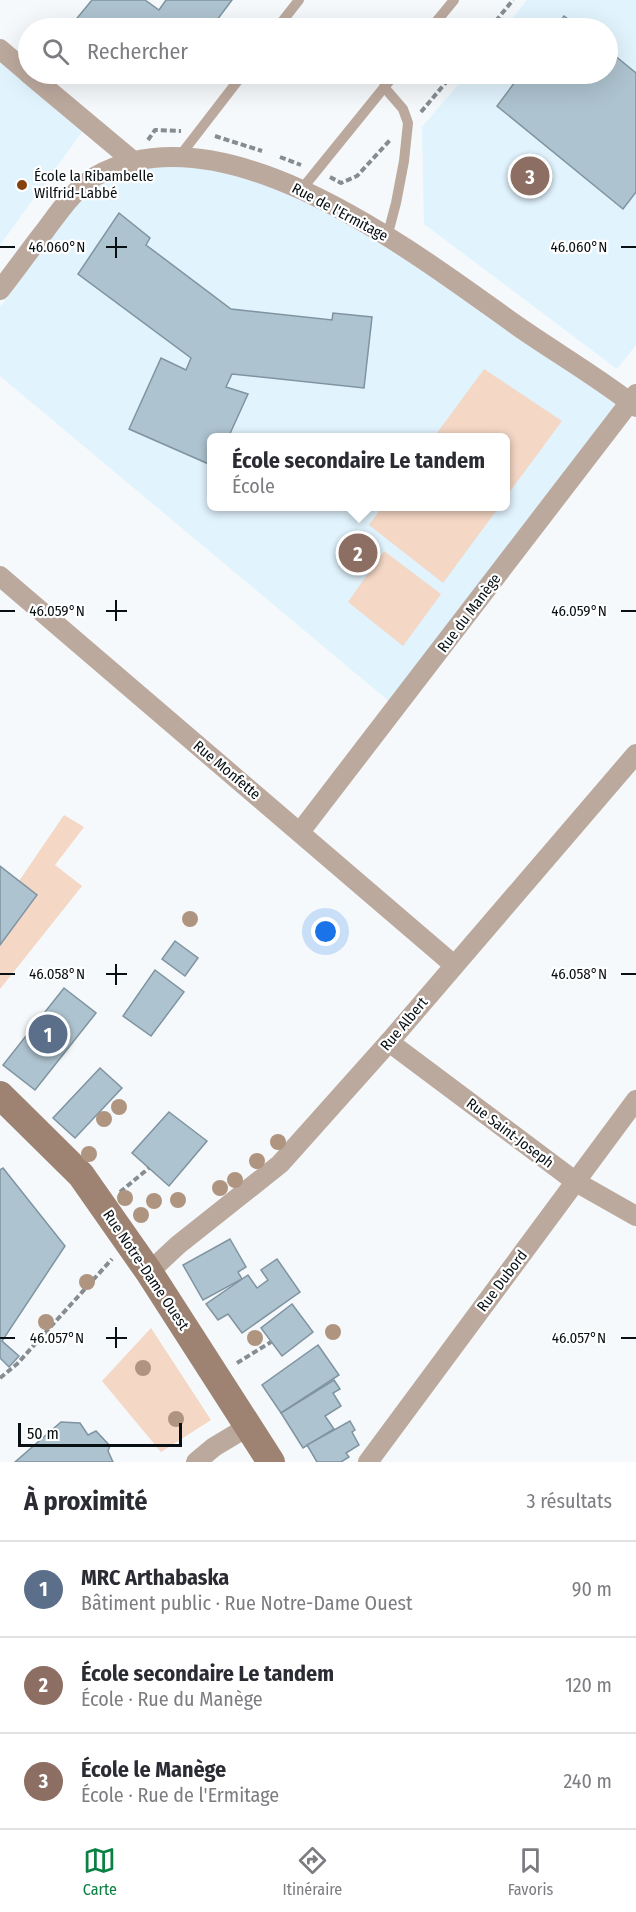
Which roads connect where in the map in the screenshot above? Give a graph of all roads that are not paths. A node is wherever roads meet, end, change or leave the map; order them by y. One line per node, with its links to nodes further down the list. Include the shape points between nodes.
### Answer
1 (299, 0): 3 (lane)
2 (454, 0): 4 (lane)
3 (285, 18)
4 (439, 18)
5 (0, 49): 6 (street)
6 (18, 64)
7 (42, 84): 12 (street)
8 (235, 84): 11 (lane)
9 (387, 84): 10 (lane)
10 (384, 87): 13 (lane); 14 (lane, via 408,123)
11 (179, 157): 12 (street, Rue de l'Ermitage); 13 (street, Rue de l'Ermitage, via 248,168)
12 (133, 161): 15 (street, Rue de l'Ermitage, via 95,176 69,199)
13 (301, 190): 14 (street, Rue de l'Ermitage)
14 (387, 237): 16 (street, Rue de l'Ermitage)
15 (0, 290)
16 (634, 401): 19 (street, Rue du Manège)
17 (0, 576): 19 (street, Rue Monfette)
18 (636, 754): 20 (street, Rue Albert)
19 (300, 832): 20 (street, Rue Monfette)
20 (454, 965): 21 (street, Rue Albert)
21 (389, 1042): 24 (street, Rue Saint-Joseph); 26 (street, Rue Albert, via 280,1164)
22 (0, 1095): 26 (street, Rue Notre-Dame Ouest, via 81,1175)
23 (636, 1100): 24 (street, Rue Dubord)
24 (576, 1182): 25 (street, Rue Saint-Joseph); 30 (street, Rue Dubord)
25 (636, 1215)
26 (149, 1272): 27 (street, Rue Notre-Dame Ouest)
27 (249, 1426): 28 (street); 29 (street, Rue Notre-Dame Ouest)
28 (196, 1462)
29 (271, 1462)
30 (368, 1462)

